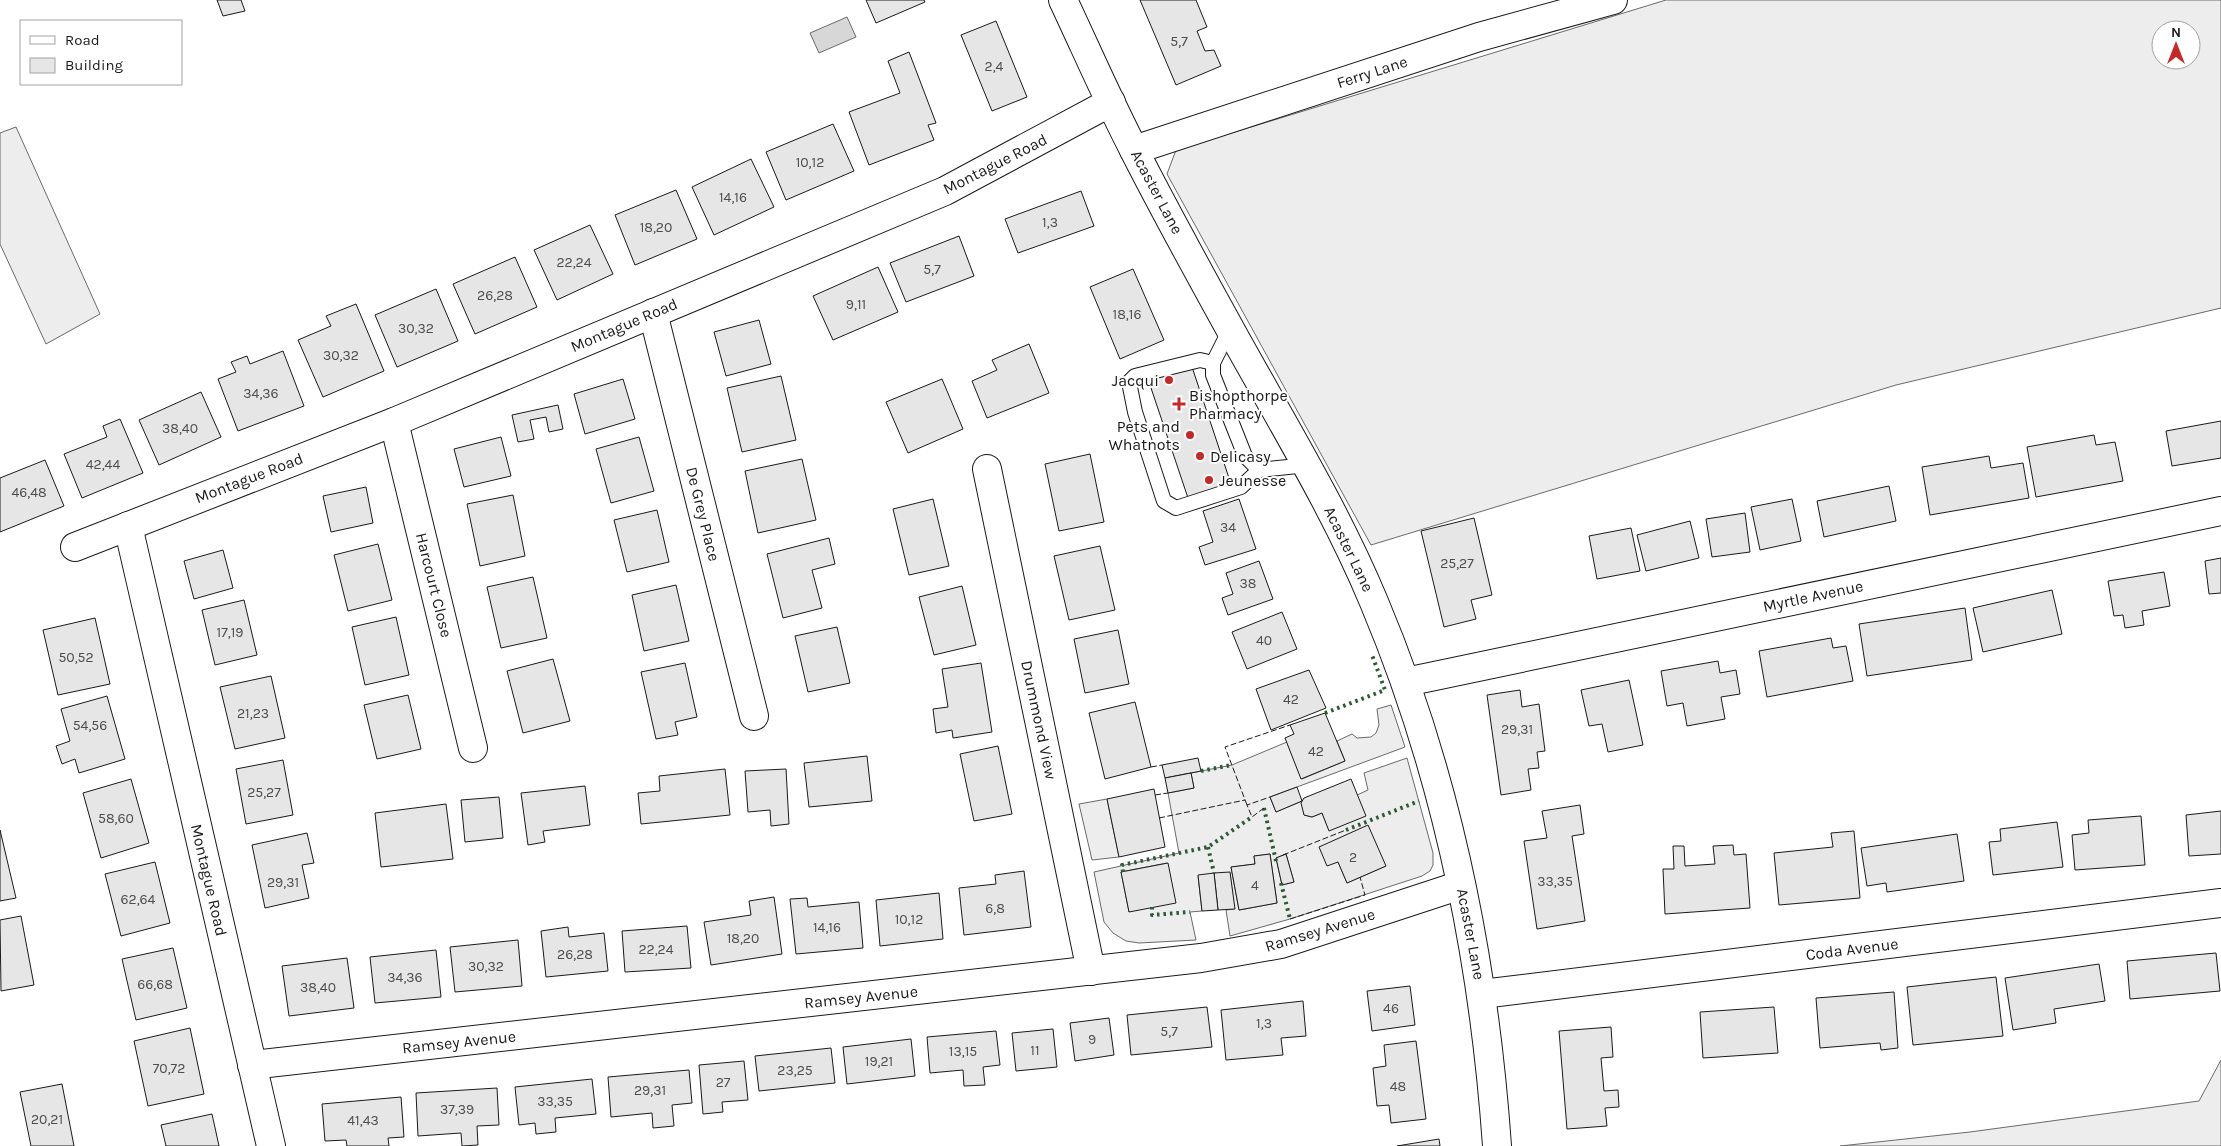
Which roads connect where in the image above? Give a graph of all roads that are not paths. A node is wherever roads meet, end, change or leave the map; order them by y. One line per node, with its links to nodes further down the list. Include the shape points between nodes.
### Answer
1 (1063, 0): 3 (street, Acaster Lane)
2 (1613, 0): 4 (street, Ferry Lane, via 1479,37)
3 (1111, 102): 4 (street, Acaster Lane); 5 (street, Montague Road, via 945,190)
4 (1134, 150): 6 (street, Acaster Lane)
5 (653, 313): 8 (street, Montague Road); 16 (street, De Grey Place)
6 (1230, 329): 7 (lane); 9 (street, Acaster Lane)
7 (1213, 363): 11 (lane, via 1213,374 1245,456); 11 (lane, via 1200,360 1135,376 1129,382 1135,412 1164,501 1176,508 1241,487)
8 (394, 422): 13 (street, Montague Road); 17 (street, Harcourt Close)
9 (1307, 465): 11 (lane); 15 (street, Acaster Lane, via 1374,601)
10 (987, 469): 20 (street, Drummond View)
11 (1258, 470)
12 (2221, 511): 15 (street, Myrtle Avenue)
13 (128, 526): 14 (street, Montague Road); 22 (street, Montague Road)
14 (75, 547)
15 (1406, 682): 18 (street, Acaster Lane, via 1446,814)
16 (754, 716)
17 (473, 748)
18 (1462, 885): 20 (street, Ramsey Avenue, via 1281,944 1201,958); 21 (street, Acaster Lane)
19 (2221, 903): 21 (street, Coda Avenue)
20 (1091, 971): 22 (street, Ramsey Avenue)
21 (1482, 994): 24 (street, Acaster Lane)
22 (252, 1065): 23 (street, Montague Road)
23 (271, 1146)
24 (1497, 1146)

